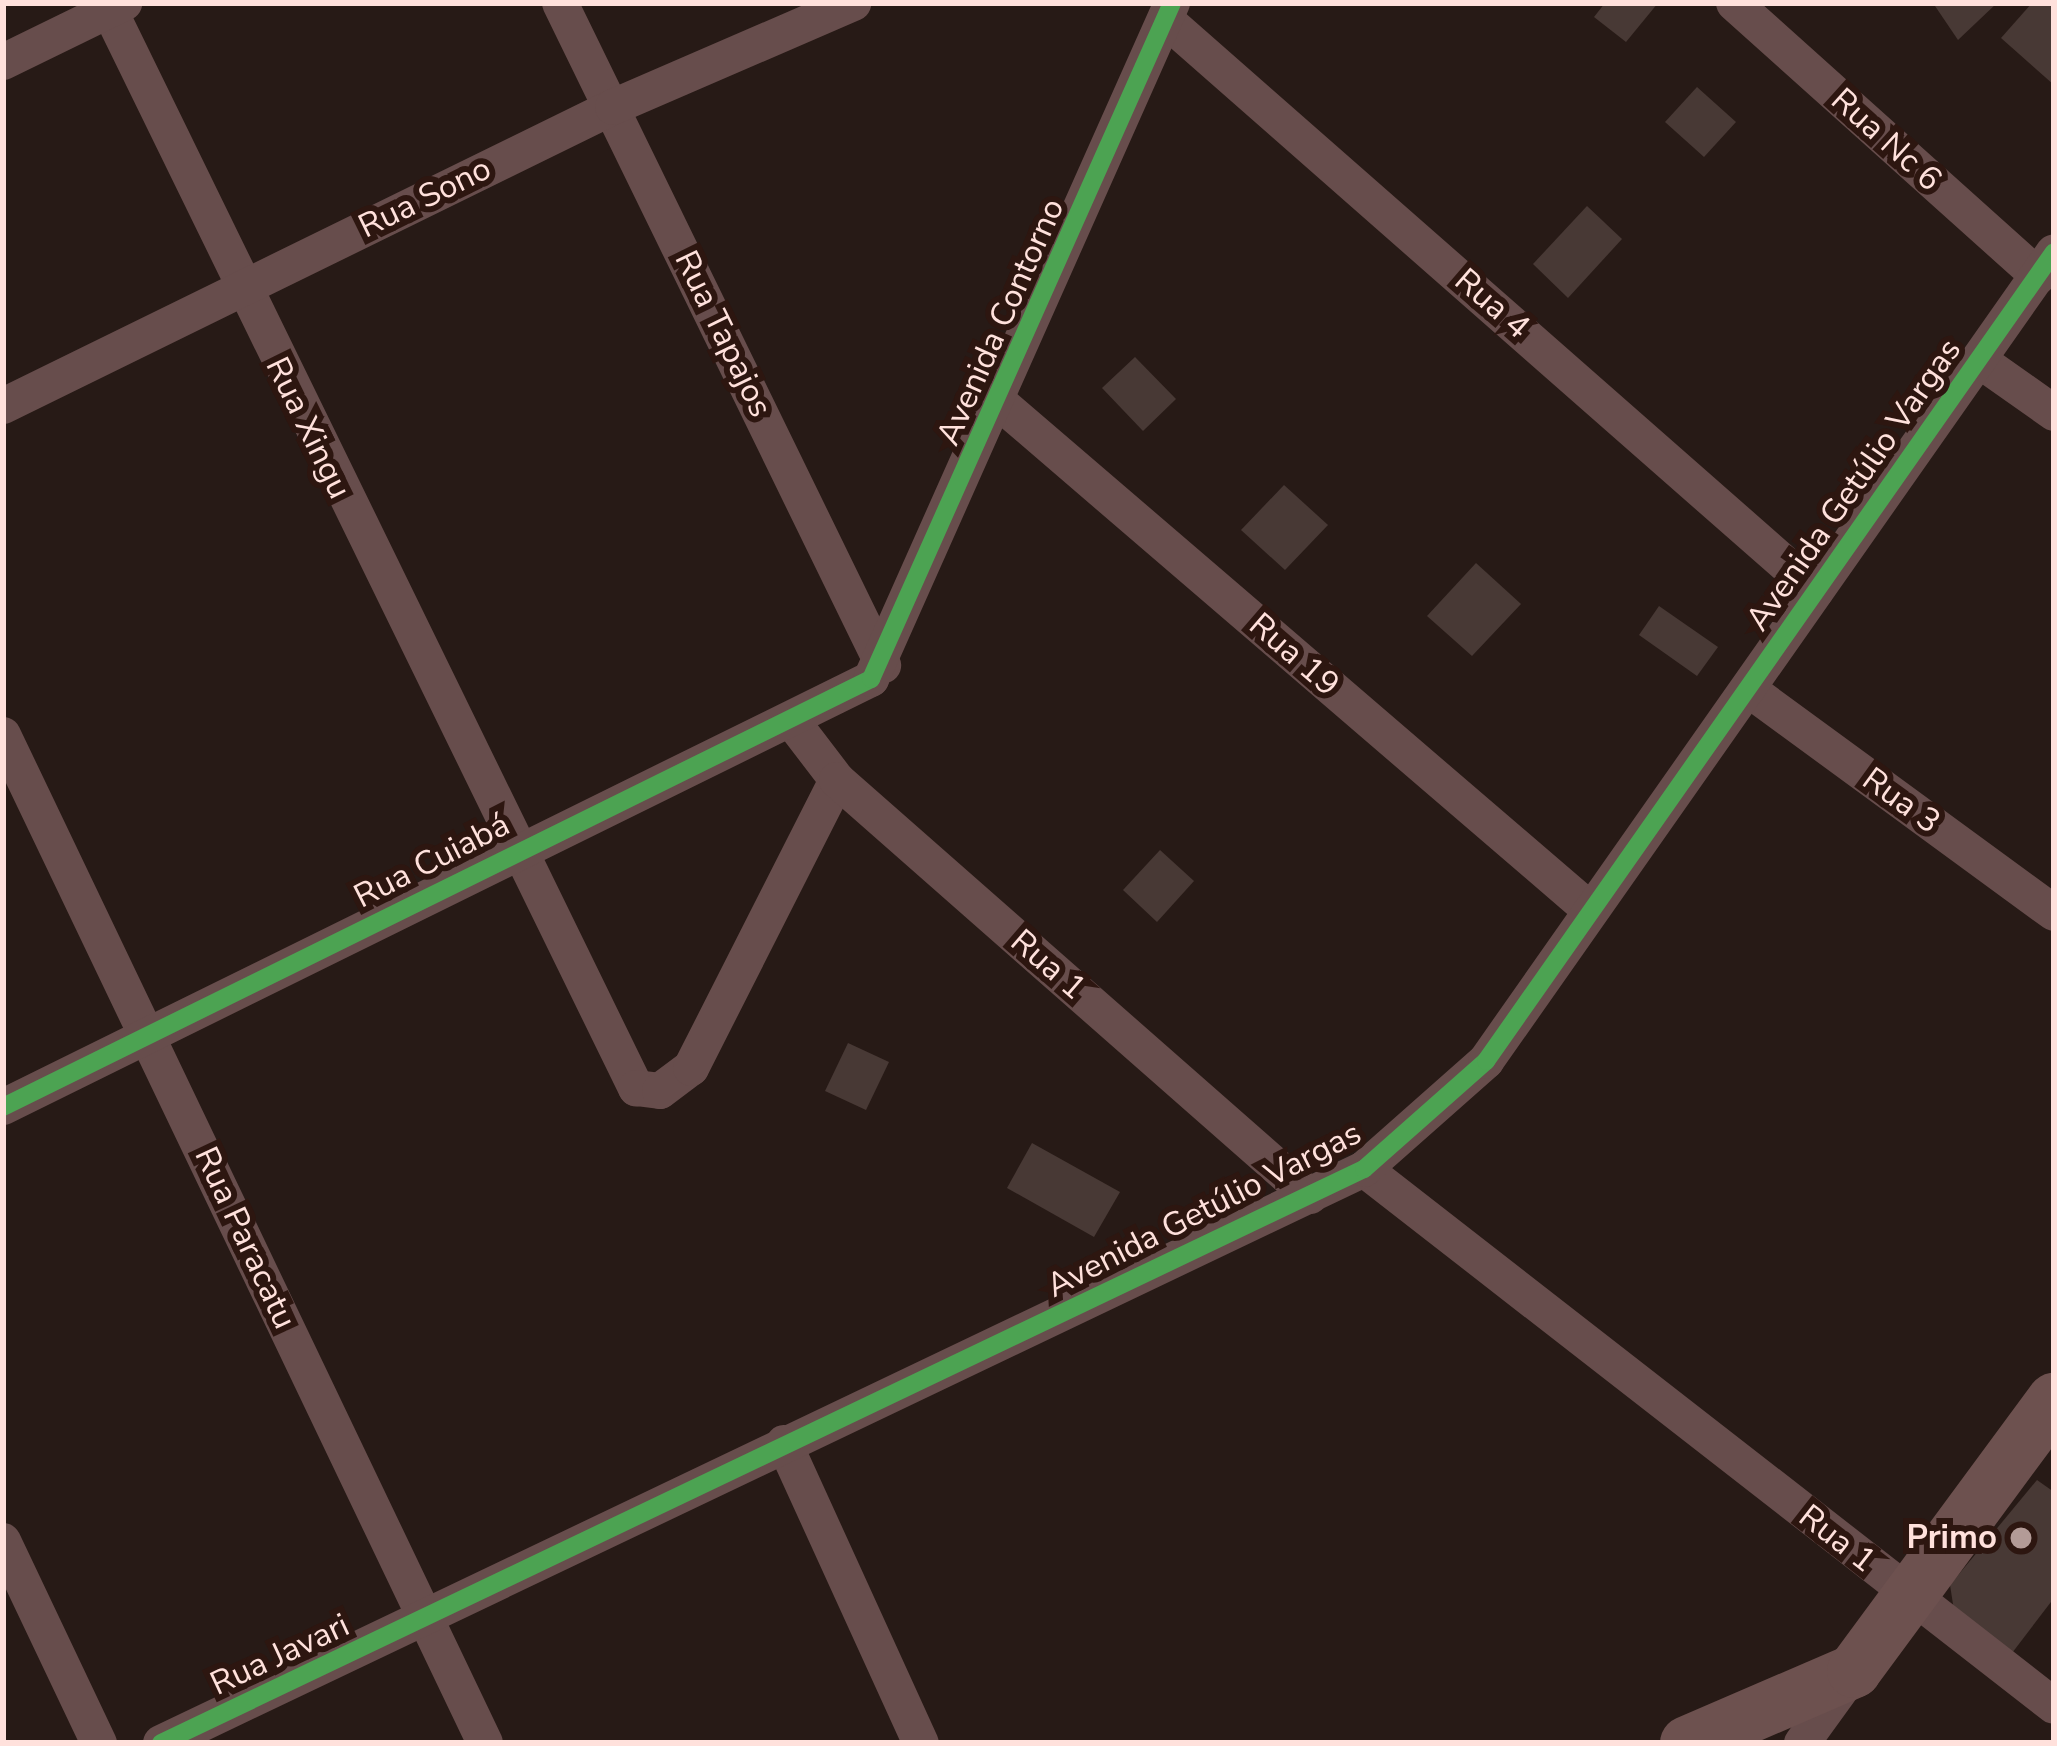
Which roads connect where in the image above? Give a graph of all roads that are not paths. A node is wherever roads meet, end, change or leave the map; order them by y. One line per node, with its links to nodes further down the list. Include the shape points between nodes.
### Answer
1 (560, 3): 7 (street, Rua Tapajos)
2 (853, 3): 7 (street, Rua Sono)
3 (1734, 3): 8 (street, Rua Nc 6)
4 (113, 5): 6 (street); 9 (street, Rua Xingu)
5 (1169, 11): 11 (street, Avenida Contorno); 14 (street, Rua 4)
6 (3, 62)
7 (613, 107): 9 (street, Rua Sono); 15 (street, Rua Tapajos)
8 (2046, 264): 10 (street, Avenida Getúlio Vargas)
9 (239, 288): 12 (street, Rua Sono); 20 (street, Rua Xingu)
10 (1978, 360): 13 (street); 14 (street, Avenida Getúlio Vargas)
11 (999, 401): 15 (street, Avenida Contorno); 21 (street, Rua 19)
12 (3, 406)
13 (2054, 412)
14 (1816, 590): 16 (street, Avenida Getúlio Vargas)
15 (883, 665): 17 (street, Rua Cuiabá)
16 (1748, 689): 21 (street, Avenida Getúlio Vargas); 22 (street, Rua 3)
17 (795, 724): 19 (street, Rua 1); 20 (street, Rua Cuiabá)
18 (3, 734): 23 (street, Rua Paracatu)
19 (837, 780): 20 (street, Rua Xingu, via 691,1067 660,1091 628,1081); 26 (street, Rua 1)
20 (514, 852): 23 (street, Rua Cuiabá)
21 (1589, 909): 25 (street, Avenida Getúlio Vargas, via 1486,1061)
22 (2054, 913)
23 (150, 1036): 24 (street, Rua Cuiabá); 31 (street, Rua Paracatu)
24 (3, 1107)
25 (1364, 1169): 26 (street, Avenida Getúlio Vargas); 30 (street, Rua 1)
26 (1310, 1196): 28 (street, Avenida Getúlio Vargas)
27 (2054, 1400): 30 (street)
28 (784, 1443): 31 (street, Avenida Getúlio Vargas); 37 (street)
29 (3, 1541): 34 (street)
30 (1914, 1599): 32 (street); 33 (street)
31 (424, 1621): 35 (street, Rua Javari); 36 (street, Rua Paracatu)
32 (1854, 1671): 38 (street); 39 (street)
33 (2054, 1706)
34 (99, 1743)
35 (161, 1743)
36 (485, 1743)
37 (921, 1743)
38 (1687, 1743)
39 (1802, 1743)

